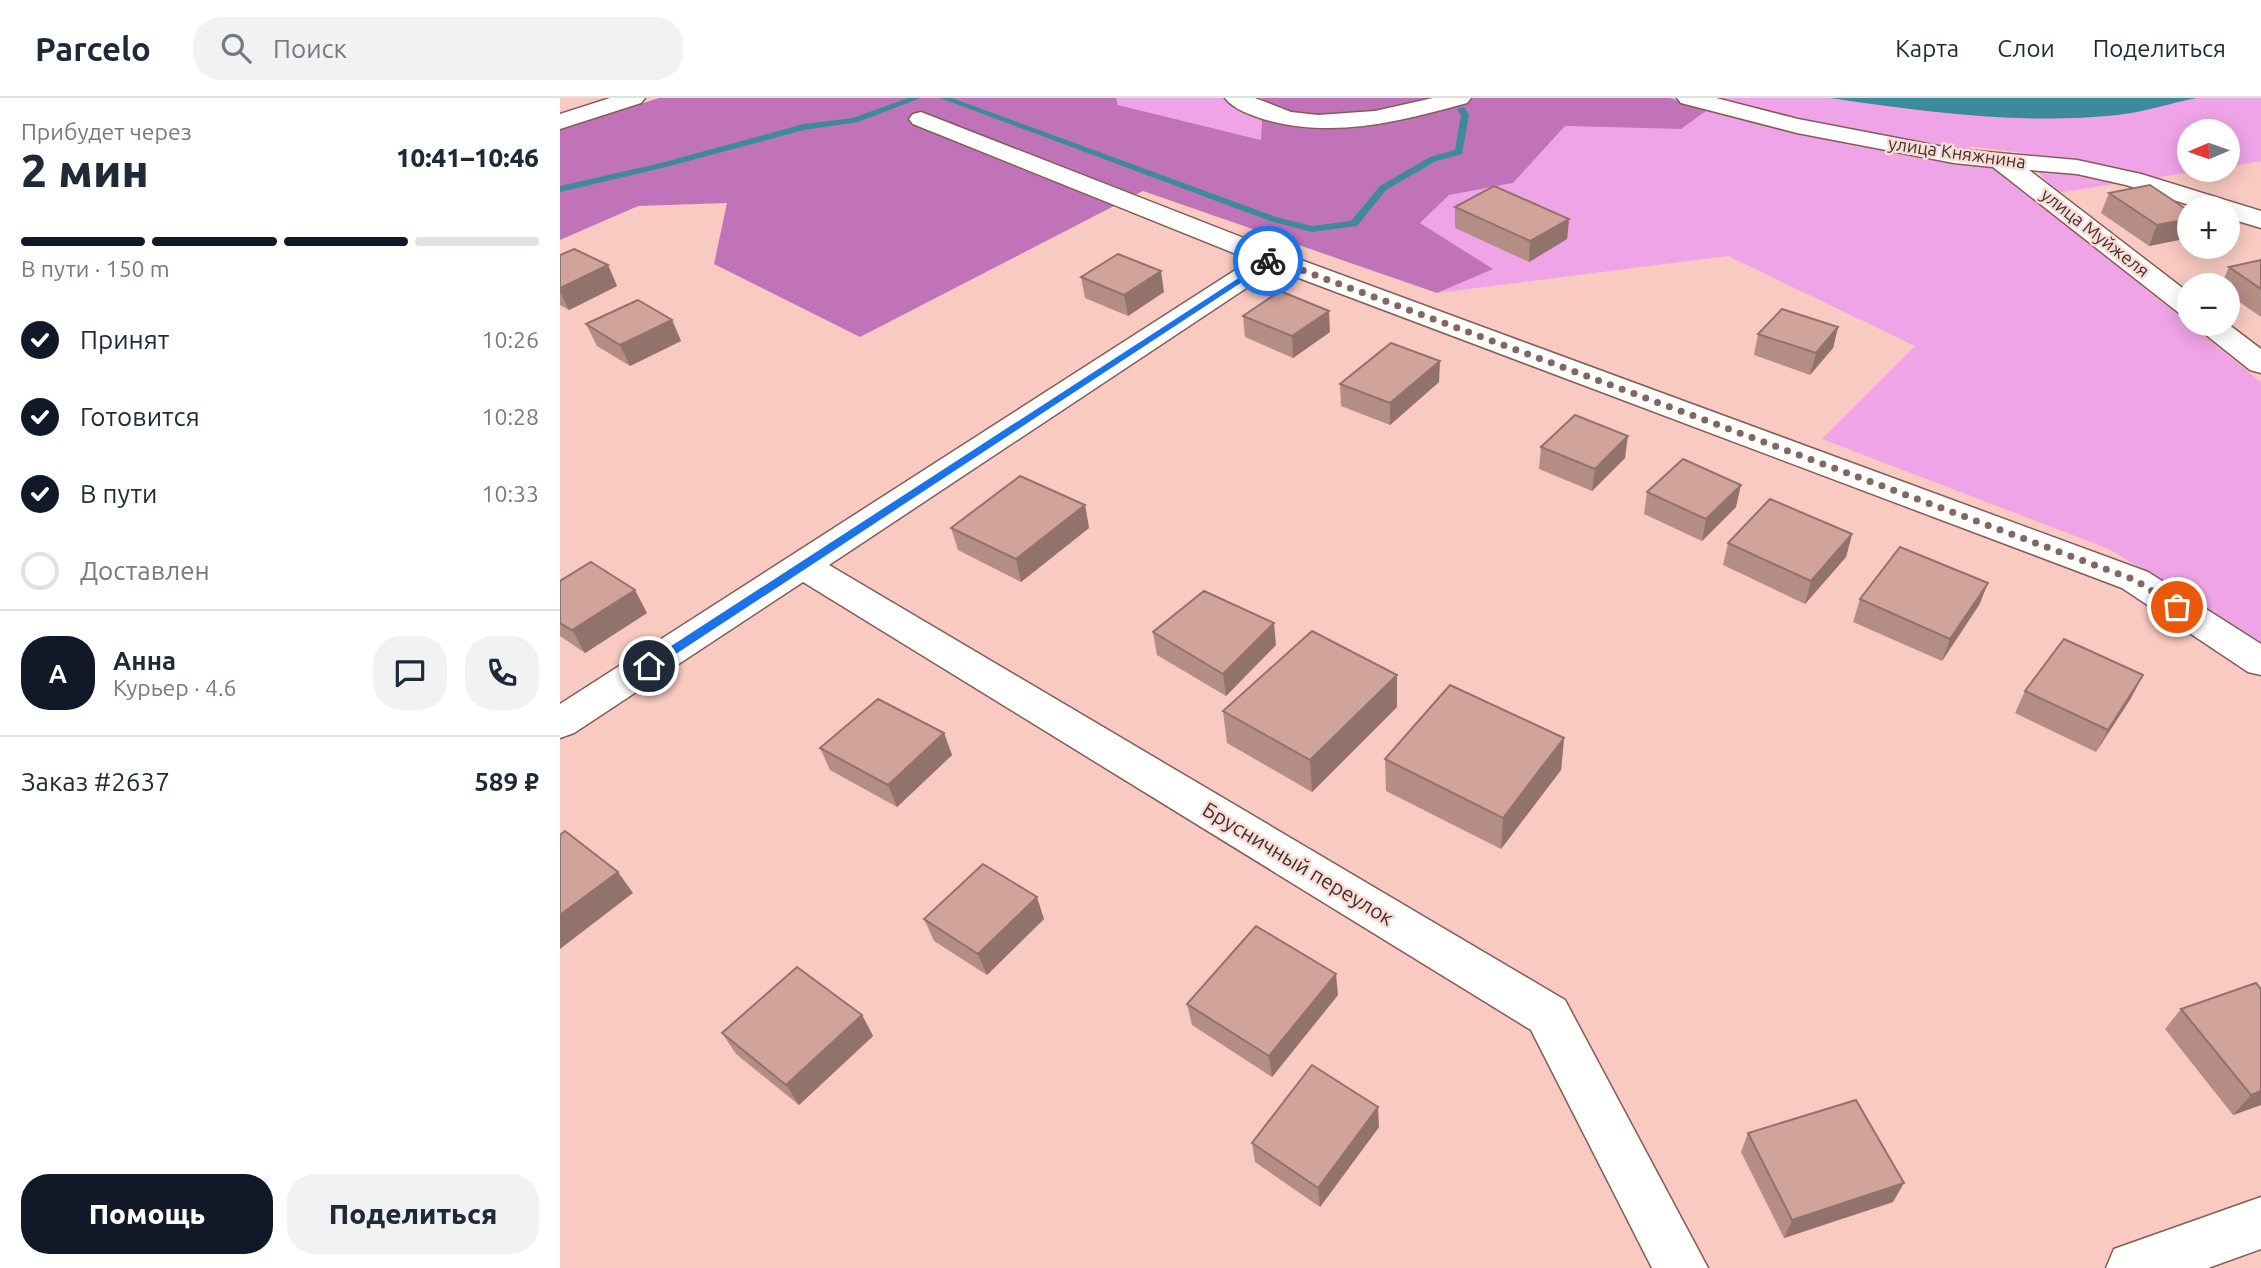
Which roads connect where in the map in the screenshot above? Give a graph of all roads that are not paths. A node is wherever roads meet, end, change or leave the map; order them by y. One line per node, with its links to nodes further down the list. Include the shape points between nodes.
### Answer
1 (633, 98): 6 (street)
2 (1237, 98): 3 (street, via 1272,115 1315,122 1398,116)
3 (1459, 98)
4 (1689, 98): 7 (street, улица Княжнина, via 1797,126 1954,156)
5 (921, 119): 11 (street)
6 (560, 122)
7 (2000, 160): 8 (street, улица Княжнина, via 2077,167); 12 (street, улица Муйжеля)
8 (2187, 196)
9 (2240, 213): 10 (street, улица Княжнина)
10 (2261, 220)
11 (1272, 259): 15 (street); 16 (street, via 2135,580)
12 (2177, 298)
13 (2225, 336): 14 (street)
14 (2261, 364)
15 (804, 566): 17 (street); 19 (street, Брусничный переулок, via 1548,1015)
16 (2261, 662)
17 (560, 723)
18 (2261, 1223): 20 (street)
19 (1681, 1268)
20 (2133, 1268)

